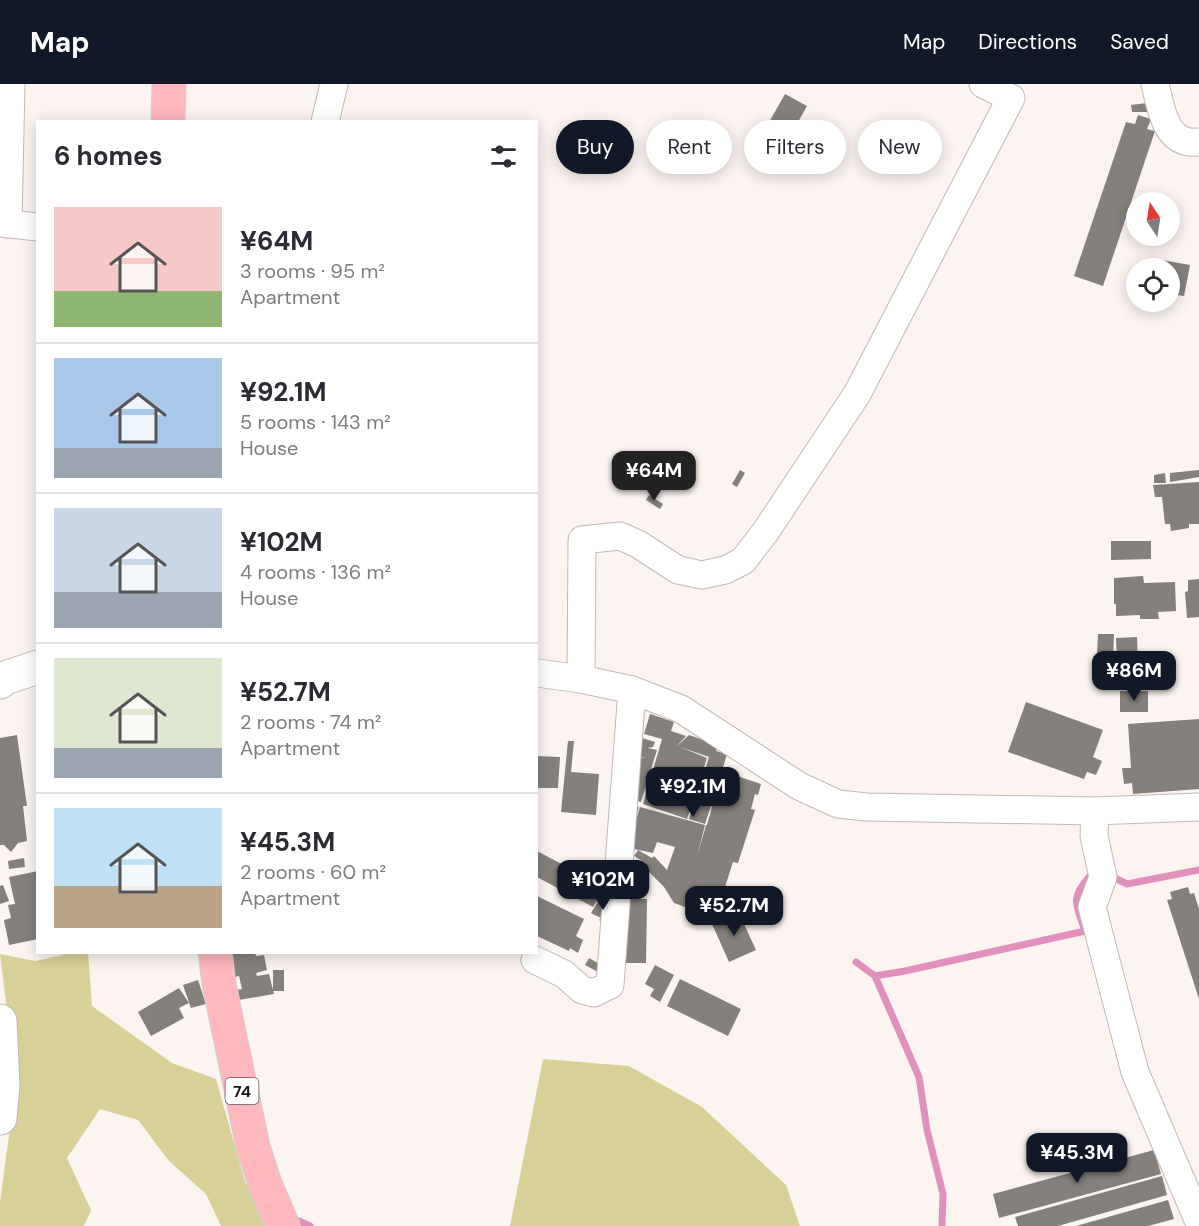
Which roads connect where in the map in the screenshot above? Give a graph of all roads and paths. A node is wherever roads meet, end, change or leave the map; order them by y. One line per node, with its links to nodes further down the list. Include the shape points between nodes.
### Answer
1 (11, 84): 9 (street)
2 (169, 84): 6 (main road)
3 (334, 84): 7 (street)
4 (983, 84): 13 (street, via 1011,98 857,394 743,561 702,575 678,570 620,536 582,540)
5 (1155, 84): 8 (street, via 1166,126 1177,137)
6 (168, 120)
7 (325, 120)
8 (1199, 142)
9 (4, 223): 10 (street)
10 (36, 227)
11 (36, 668): 14 (main road)
12 (538, 673): 13 (street)
13 (581, 679): 15 (street)
14 (0, 682)
15 (632, 690): 17 (street, via 681,709 799,786 838,804); 19 (street, via 610,984 594,993 582,990 564,974)
16 (1199, 807): 17 (street)
17 (1095, 811): 22 (street, via 1094,836 1102,877 1092,907 1135,1072)
18 (215, 954): 23 (main road, 74, via 253,1147)
19 (535, 960)
20 (0, 1022): 21 (main road)
21 (0, 1118)
22 (1199, 1222)
23 (283, 1226)

